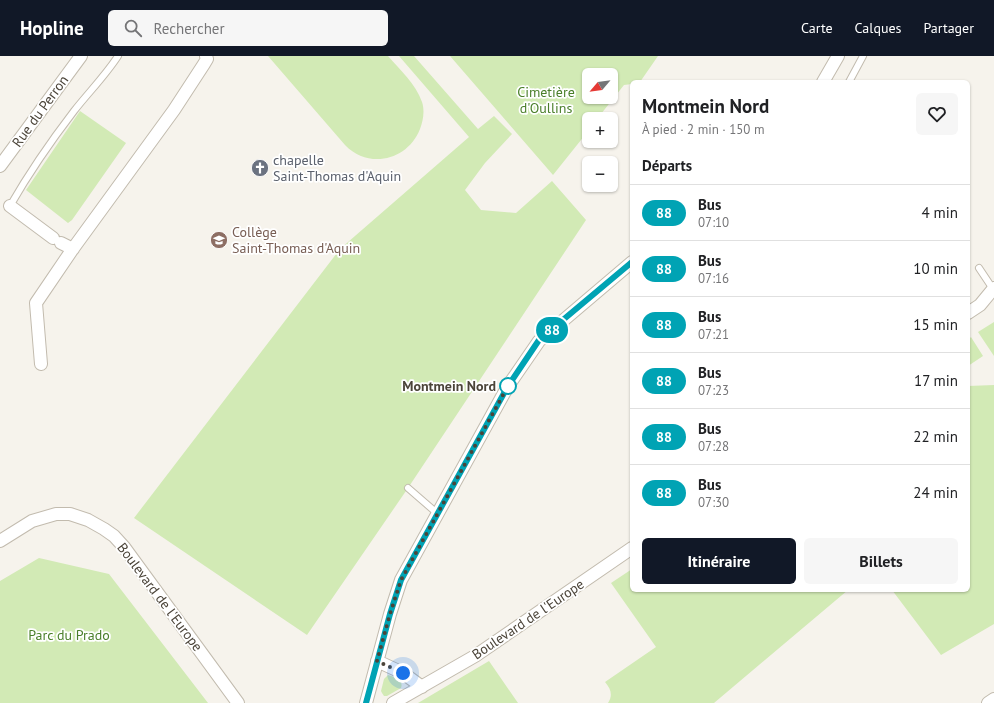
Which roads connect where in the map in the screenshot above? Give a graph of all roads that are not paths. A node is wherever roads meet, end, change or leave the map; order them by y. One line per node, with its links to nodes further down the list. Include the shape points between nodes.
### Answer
1 (81, 56): 8 (street, Rue du Perron)
2 (118, 56): 9 (lane, via 46,149)
3 (206, 56): 10 (street, via 207,59 182,100)
4 (838, 56): 6 (street)
5 (863, 56): 7 (lane)
6 (823, 80)
7 (850, 80)
8 (0, 166)
9 (10, 206): 10 (street)
10 (73, 249): 15 (street, via 36,303)
11 (630, 264): 17 (street, via 539,340 508,386)
12 (979, 268): 13 (lane)
13 (994, 288): 14 (street, via 980,305)
14 (970, 312)
15 (41, 364)
16 (408, 488): 17 (lane)
17 (438, 514): 20 (street, via 401,580)
18 (0, 541): 23 (street, Boulevard de l'Europe, via 32,521 56,514 70,514 104,529 124,547)
19 (630, 549): 21 (street, Boulevard de l'Europe, via 475,656)
20 (377, 661): 21 (street, via 403,673); 24 (street)
21 (422, 687): 25 (street, Boulevard de l'Europe)
22 (994, 699): 26 (street)
23 (238, 703)
24 (366, 703)
25 (393, 703)
26 (988, 703)

